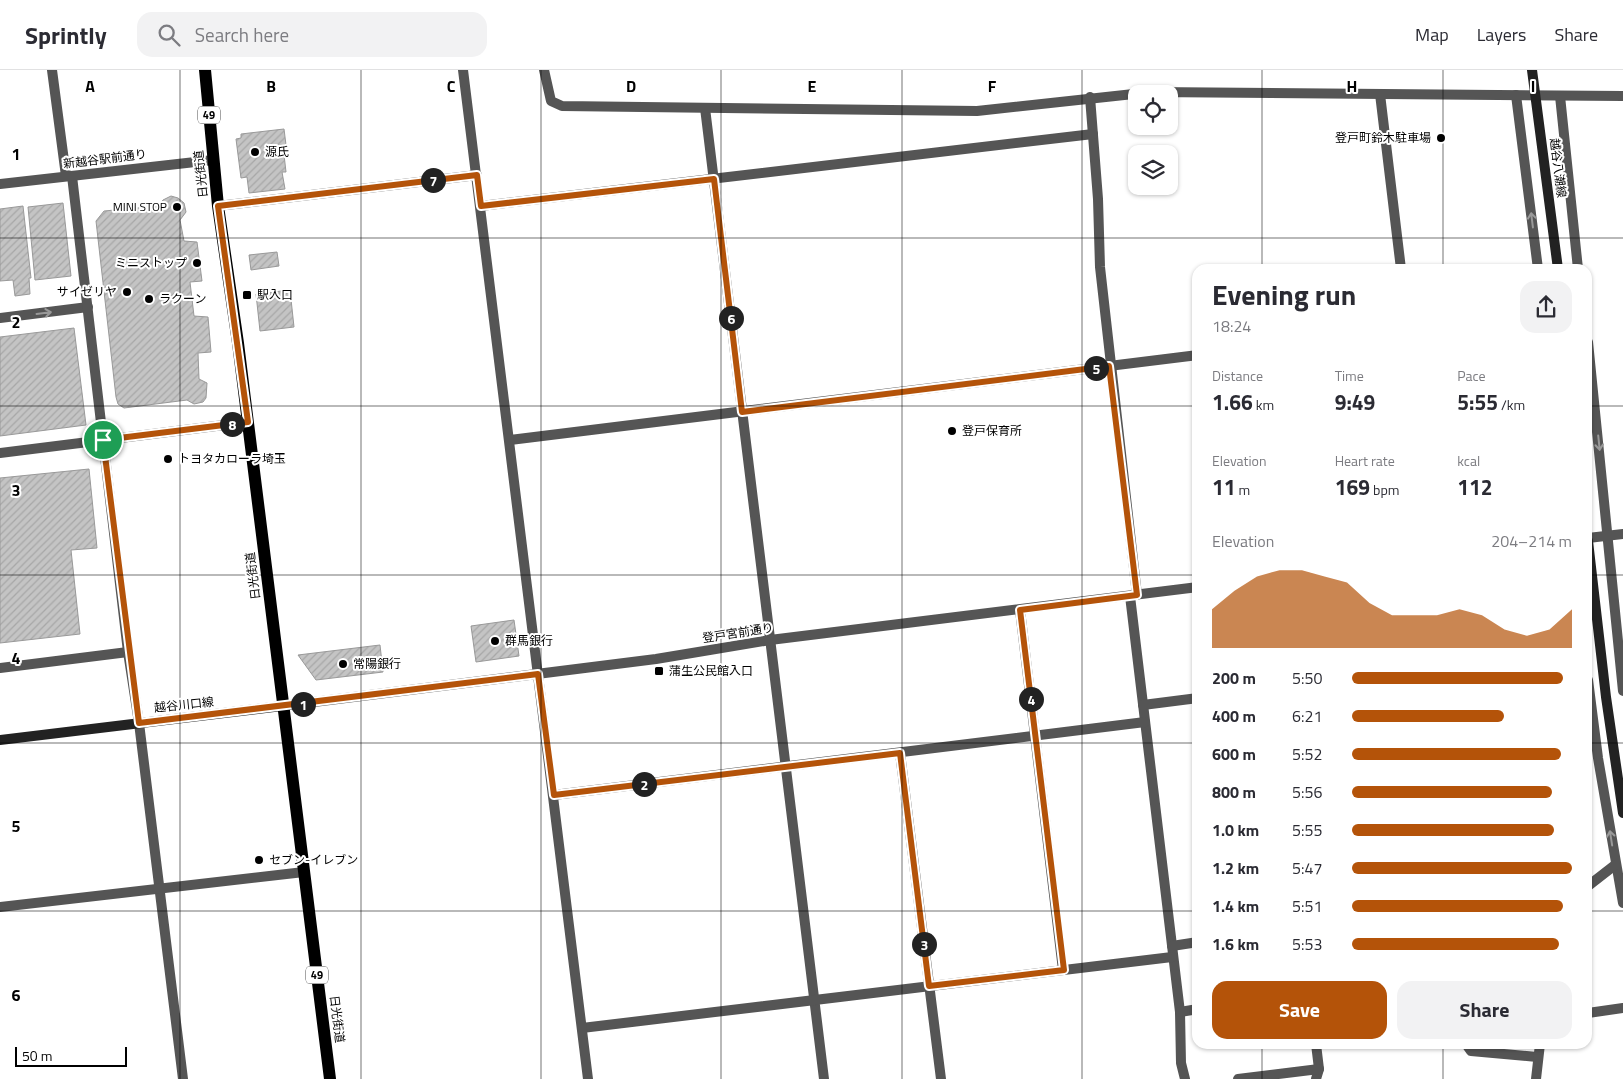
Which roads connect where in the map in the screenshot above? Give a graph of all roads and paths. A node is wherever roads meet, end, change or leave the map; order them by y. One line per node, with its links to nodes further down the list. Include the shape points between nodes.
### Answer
1 (52, 70): 15 (street)
2 (205, 70): 13 (main road, 日光街道 / 49)
3 (463, 70): 14 (street)
4 (544, 70): 11 (street, via 551,101 562,106)
5 (1532, 70): 22 (main road, 越谷八潮線)
6 (1380, 94): 7 (street); 10 (street, via 1152,92); 20 (street)
7 (1516, 95): 8 (street); 21 (street, one-way to 7)
8 (1560, 96): 9 (street); 23 (street)
9 (1623, 96)
10 (1090, 97): 11 (street, via 978,111); 12 (street)
11 (705, 108): 16 (street)
12 (1093, 134): 16 (street); 27 (street)
13 (213, 160): 15 (street, 新越谷駅前通り); 18 (main road, 日光街道 / 49)
14 (477, 175): 18 (street); 19 (street)
15 (69, 176): 17 (street, 新越谷駅前通り); 24 (street)
16 (714, 179): 19 (street); 29 (street)
17 (0, 184)
18 (218, 206): 30 (main road, 日光街道 / 49)
19 (481, 206): 32 (street)
20 (1400, 264)
21 (1537, 264)
22 (1557, 264)
23 (1577, 264)
24 (88, 308): 25 (street, one-way to 24); 31 (street)
25 (0, 318)
26 (1192, 356): 27 (street)
27 (1109, 366): 29 (street); 39 (street)
28 (1592, 381): 35 (street, one-way to 35)
29 (742, 412): 32 (street); 41 (street)
30 (248, 422): 31 (street); 48 (main road, 日光街道 / 49)
31 (103, 440): 33 (street); 42 (street)
32 (510, 440): 44 (street)
33 (0, 453)
34 (1623, 534): 35 (street)
35 (1608, 535): 36 (street); 45 (street)
36 (1592, 538)
37 (1592, 574): 57 (main road)
38 (1192, 588): 39 (street, 登戸宮前通り)
39 (1134, 595): 40 (street, 登戸宮前通り); 47 (street)
40 (1020, 610): 41 (street, 登戸宮前通り); 51 (street)
41 (770, 640): 44 (street, 登戸宮前通り); 55 (street)
42 (128, 652): 43 (street); 50 (street)
43 (0, 668)
44 (538, 674): 48 (street, 登戸宮前通り); 56 (street)
45 (1623, 691)
46 (1192, 699): 47 (street)
47 (1143, 705): 49 (street)
48 (282, 706): 50 (main road, 越谷川口線); 59 (main road, 日光街道 / 49)
49 (1145, 722): 51 (street); 65 (street)
50 (139, 723): 52 (main road, 越谷川口線); 61 (street)
51 (1035, 736): 53 (street); 67 (street)
52 (0, 740)
53 (900, 753): 55 (street); 68 (street)
54 (1592, 758): 58 (street, one-way to 54)
55 (786, 767): 56 (street); 69 (street)
56 (554, 795): 74 (street)
57 (1623, 813)
58 (1615, 865): 60 (street); 62 (street)
59 (304, 872): 61 (street); 81 (main road, 日光街道 / 49)
60 (1592, 883)
61 (159, 889): 63 (street); 80 (street)
62 (1623, 903)
63 (0, 907)
64 (1192, 943): 65 (street)
65 (1172, 946): 66 (street)
66 (1172, 957): 67 (street); 72 (street)
67 (1064, 970): 68 (street)
68 (929, 986): 69 (street); 84 (street)
69 (814, 1000): 74 (street); 83 (street)
70 (1623, 1008): 73 (street)
71 (1192, 1010): 72 (street)
72 (1180, 1012): 85 (street)
73 (1592, 1012)
74 (582, 1028): 82 (street)
75 (1316, 1049): 79 (street)
76 (1470, 1049): 78 (street)
77 (1539, 1049): 78 (street)
78 (1537, 1057): 87 (street)
79 (1318, 1074): 86 (street)
80 (183, 1079)
81 (330, 1079)
82 (588, 1079)
83 (824, 1079)
84 (941, 1079)
85 (1185, 1079)
86 (1238, 1079)
87 (1536, 1079)

